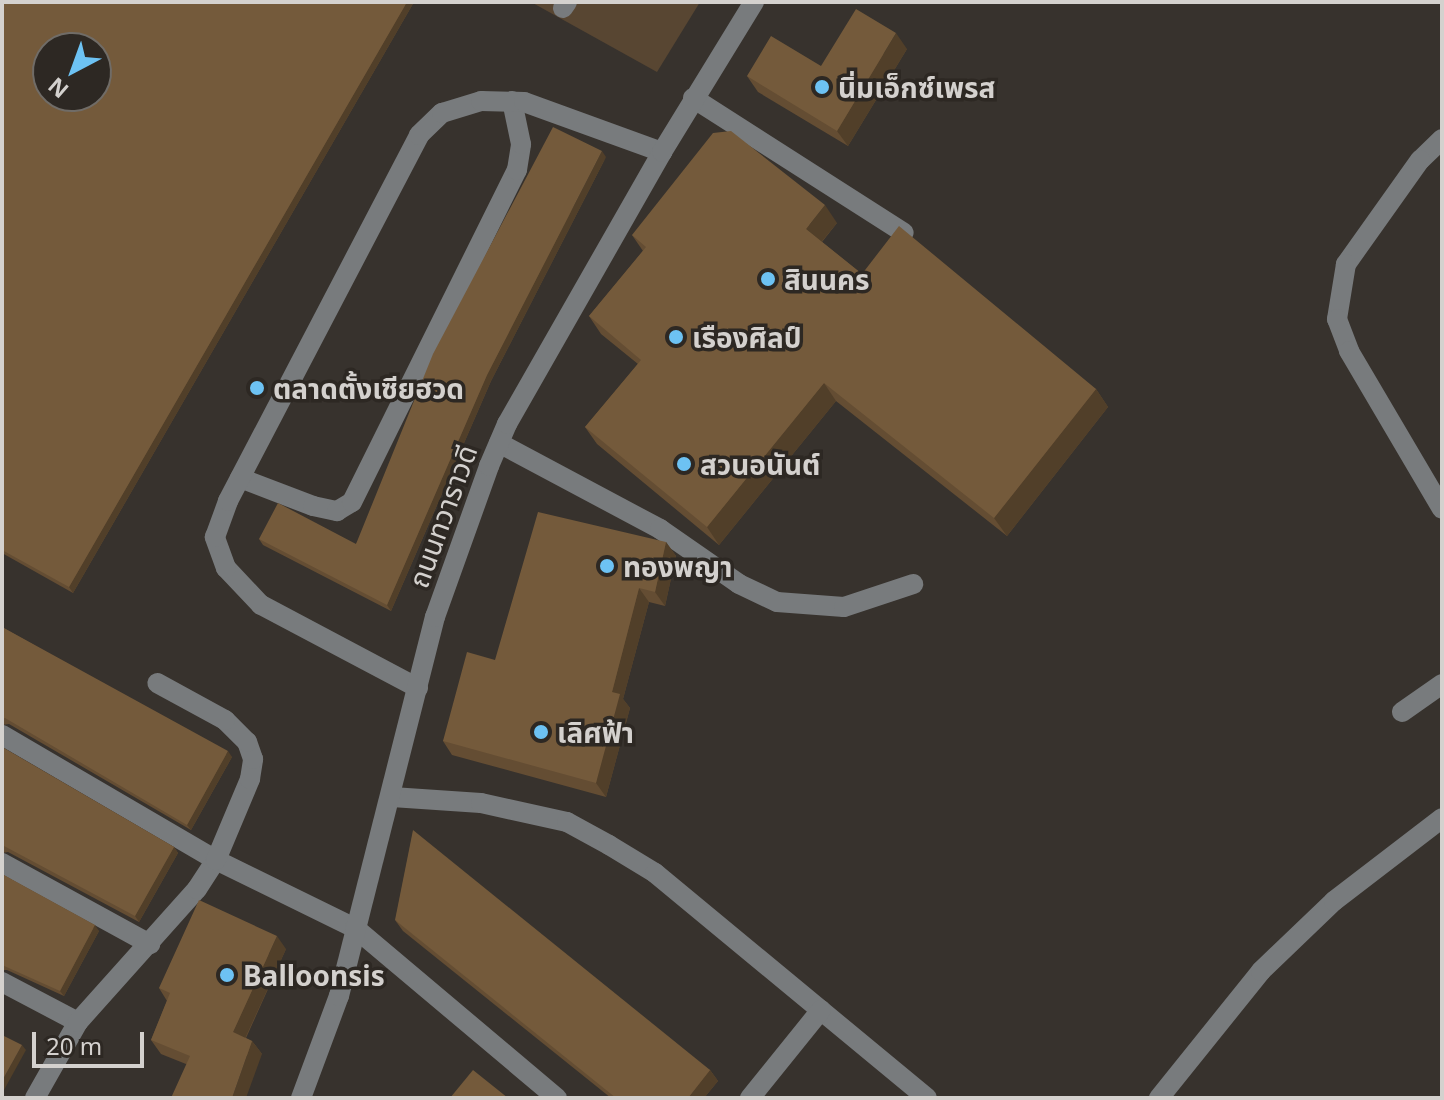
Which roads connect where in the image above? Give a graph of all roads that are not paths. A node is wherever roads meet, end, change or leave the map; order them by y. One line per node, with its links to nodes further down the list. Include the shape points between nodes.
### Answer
1 (754, 2): 2 (street, ถนนทวาราวดี)
2 (693, 98): 5 (street, ถนนทวาราวดี); 6 (street)
3 (512, 101): 5 (street); 8 (street, via 481,101 442,113 419,135); 8 (street, via 521,144 517,170 352,502 337,511 313,506)
4 (1442, 139): 9 (street, via 1420,160 1346,264 1337,319 1349,351)
5 (662, 152): 7 (street, ถนนทวาราวดี)
6 (904, 233)
7 (499, 443): 10 (street, via 660,529 739,584 777,602 844,607); 13 (street, ถนนทวาราวดี, via 464,528)
8 (240, 478): 13 (street, via 215,537 226,568 261,605)
9 (1442, 509)
10 (913, 584)
11 (157, 683): 18 (street, via 225,720 250,750 250,779)
12 (1442, 684): 14 (street)
13 (418, 688): 16 (street, ถนนทวาราวดี)
14 (1402, 712)
15 (2, 735): 18 (street)
16 (392, 797): 20 (street, ถนนทวาราวดี); 23 (street, via 481,803 567,822 655,873)
17 (1442, 818): 30 (street, via 1345,892 1261,971)
18 (216, 860): 20 (street); 21 (street)
19 (2, 863): 21 (street)
20 (355, 928): 26 (street, ถนนทวาราวดี, via 323,1046); 27 (street)
21 (150, 944): 24 (street)
22 (2, 982): 24 (street)
23 (821, 1010): 28 (street); 29 (street)
24 (78, 1022): 25 (street)
25 (35, 1098)
26 (301, 1098)
27 (557, 1098)
28 (750, 1098)
29 (927, 1098)
30 (1159, 1098)

